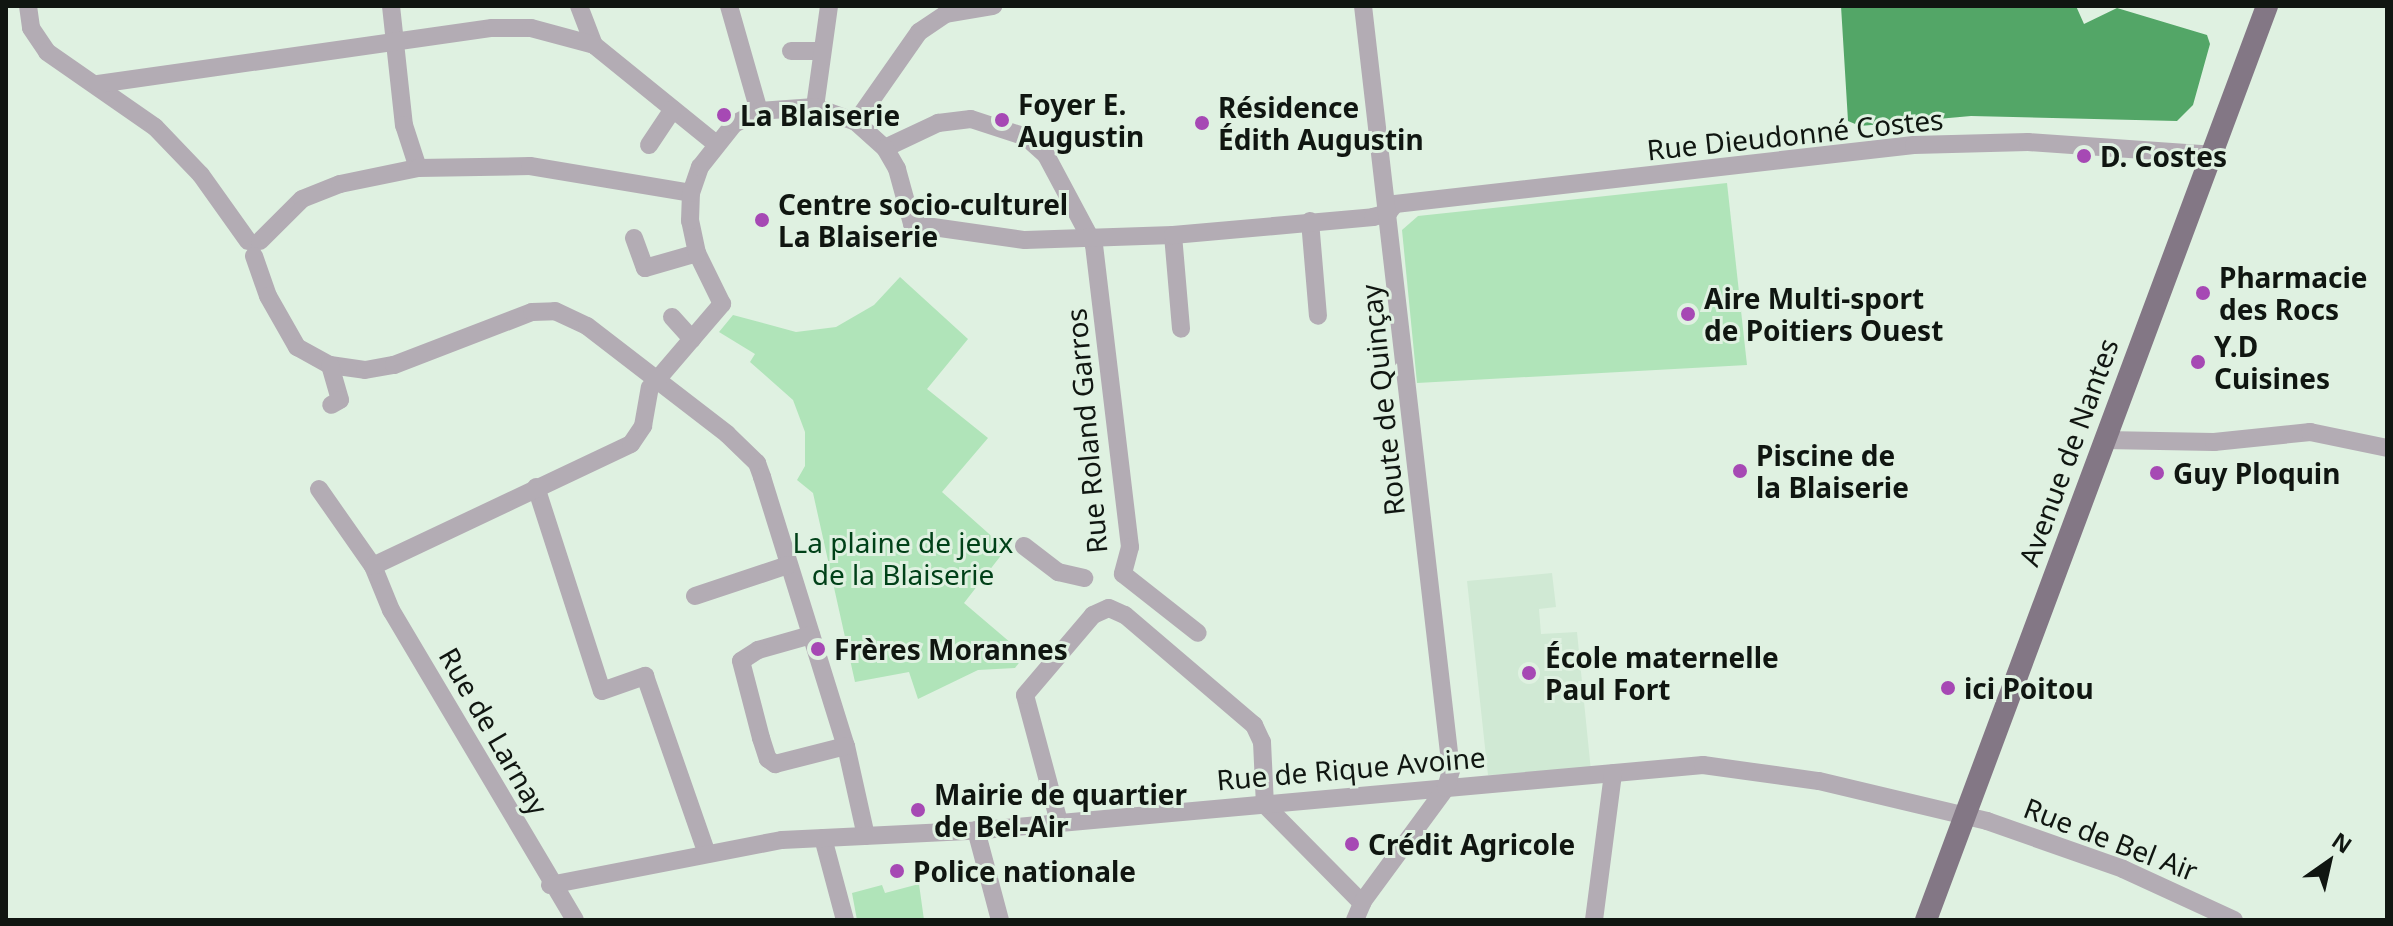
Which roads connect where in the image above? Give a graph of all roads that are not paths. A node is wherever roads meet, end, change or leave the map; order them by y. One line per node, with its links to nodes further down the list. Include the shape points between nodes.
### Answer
1 (28, 6): 13 (street, via 31,28 47,52)
2 (391, 6): 9 (street)
3 (579, 6): 10 (street)
4 (729, 6): 16 (street)
5 (829, 6): 12 (street)
6 (993, 6): 17 (street, via 946,14 919,32)
7 (1363, 6): 24 (street, Route de Quinçay)
8 (2267, 6): 21 (main road, Avenue de Nantes)
9 (394, 40): 10 (street, via 531,28); 13 (street); 22 (street, via 404,125)
10 (594, 45): 15 (street)
11 (791, 51): 12 (street)
12 (822, 51): 14 (street)
13 (98, 84): 29 (street, via 155,127 201,175)
14 (815, 107): 16 (street); 17 (street)
15 (673, 109): 18 (street); 19 (street)
16 (759, 111): 18 (street)
17 (856, 122): 20 (street)
18 (715, 143): 23 (street)
19 (649, 145)
20 (885, 148): 28 (street, Rue Dieudonné Costes, via 905,190 912,224 1025,240); 28 (street, via 938,123 971,119 1026,137 1046,155)
21 (2212, 155): 24 (street, Rue Dieudonné Costes, via 2028,142 1914,145 1395,204); 38 (main road, Avenue de Nantes)
22 (418, 168): 23 (street, via 530,166); 29 (street, via 340,184 302,199)
23 (691, 193): 30 (street)
24 (1388, 213): 25 (street, Rue Dieudonné Costes); 51 (street, Route de Quinçay, via 1437,620 1451,770)
25 (1310, 221): 26 (street, Rue Dieudonné Costes); 31 (street)
26 (1173, 235): 28 (street, Rue Dieudonné Costes); 33 (street)
27 (634, 238): 30 (street, via 645,268)
28 (1092, 238): 47 (street, Rue Roland Garros, via 1130,547 1123,574)
29 (254, 246): 35 (street, via 268,296 297,347)
30 (697, 253): 34 (street, via 722,304)
31 (1318, 316)
32 (672, 317): 34 (street)
33 (1181, 329)
34 (692, 339): 36 (street)
35 (330, 365): 36 (street, via 365,370 394,365 532,312 555,311 587,326); 37 (street, via 340,400)
36 (658, 377): 40 (street, via 631,444); 43 (street, via 757,463)
37 (331, 405)
38 (2105, 440): 39 (street, via 2214,442 2310,432); 53 (main road, Avenue de Nantes)
39 (2387, 448)
40 (536, 487): 44 (street); 58 (street, via 602,691 645,676)
41 (319, 489): 44 (street, Rue de Larnay)
42 (1024, 546): 45 (street, Rue Roland Garros, via 1058,572)
43 (788, 565): 46 (street); 48 (street)
44 (373, 566): 59 (street, Rue de Larnay, via 391,610)
45 (1084, 578)
46 (695, 596)
47 (1198, 633)
48 (811, 635): 49 (street); 49 (street, via 758,650 741,661 761,738 775,764)
49 (846, 746): 56 (street)
50 (1613, 773): 51 (street, Rue de Rique Avoine); 53 (street, Rue de Rique Avoine, via 1703,765 1819,781); 64 (street)
51 (1446, 788): 52 (street, Rue de Rique Avoine); 60 (street)
52 (1265, 805): 54 (street, Rue de Rique Avoine); 54 (street, via 1262,744 1254,725 1125,615 1109,608 1093,615 1025,695); 60 (street)
53 (1964, 818): 65 (main road, Avenue de Nantes); 66 (street, Rue de Bel Air, via 1987,821 2123,869)
54 (1059, 822): 55 (street, Rue de Rique Avoine)
55 (976, 830): 56 (street, Rue de Rique Avoine); 63 (street)
56 (866, 836): 57 (street, Rue de Rique Avoine)
57 (823, 838): 58 (street, Rue de Rique Avoine); 62 (street)
58 (707, 854): 59 (street, Rue de Rique Avoine)
59 (550, 885): 61 (street, Rue de Larnay)
60 (1359, 912)
61 (575, 920)
62 (845, 920)
63 (1000, 920)
64 (1594, 920)
65 (1926, 920)
66 (2234, 920)

